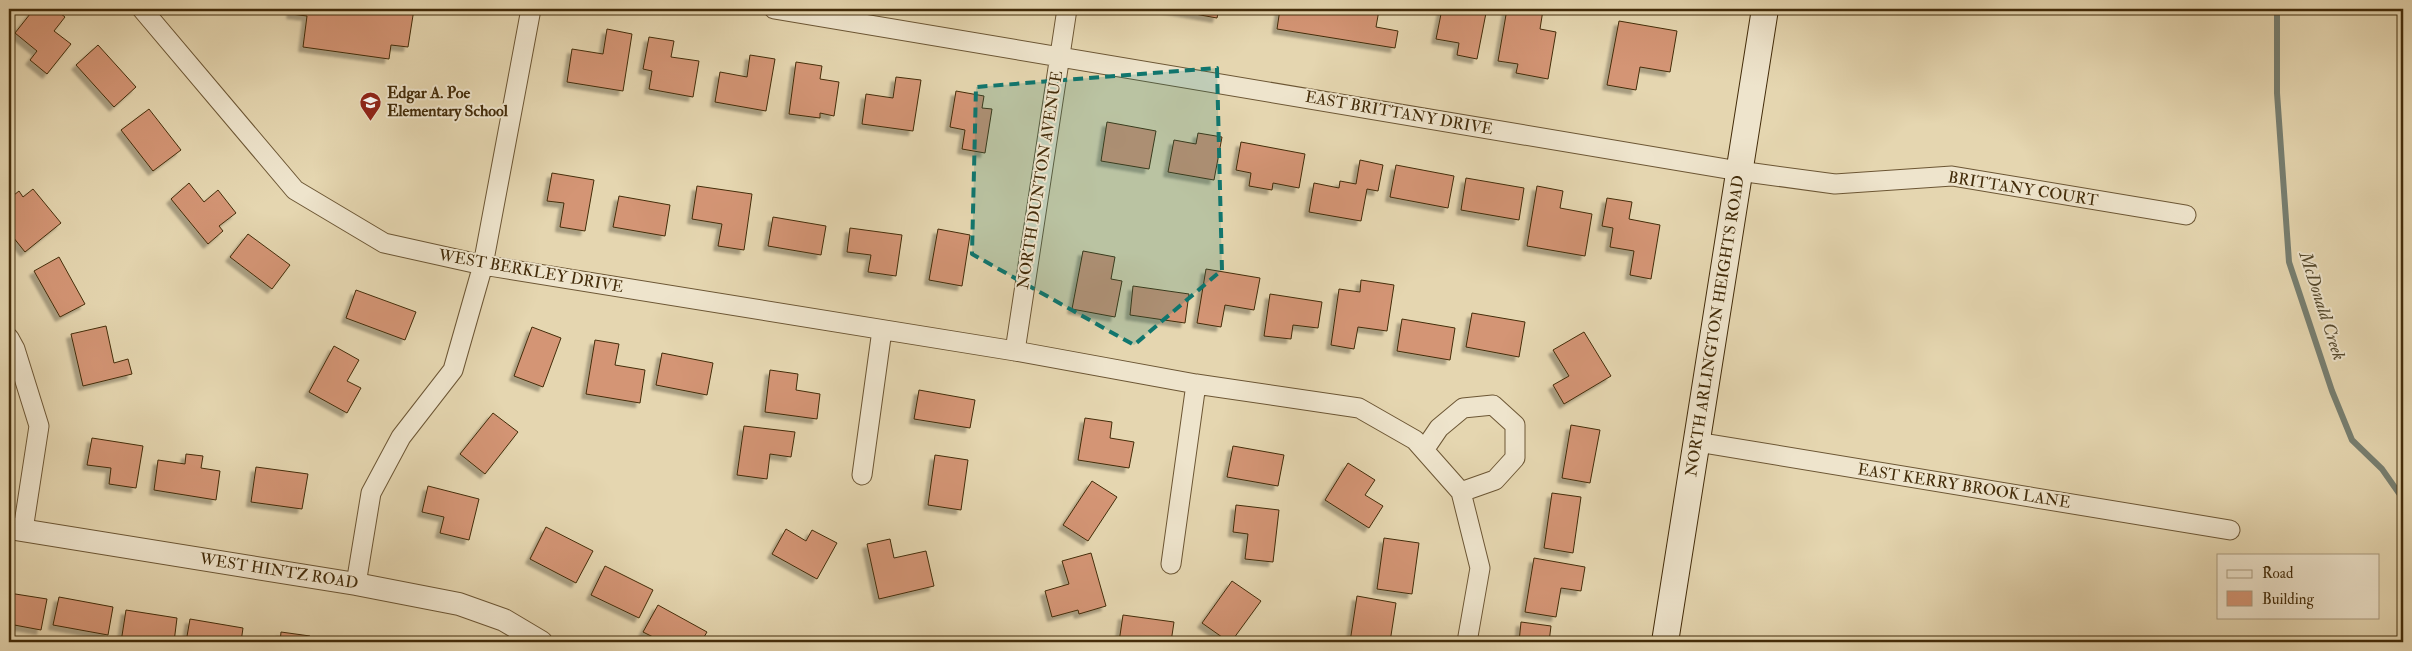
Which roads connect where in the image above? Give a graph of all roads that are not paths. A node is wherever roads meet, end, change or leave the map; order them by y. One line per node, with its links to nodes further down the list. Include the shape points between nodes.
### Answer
1 (142, 9): 9 (street, WEST BERKLEY DRIVE, via 295,190 384,243)
2 (531, 9): 9 (street)
3 (774, 9): 6 (street, EAST BRITTANY DRIVE)
4 (1067, 9): 6 (street, NORTH DUNTON AVENUE)
5 (1765, 9): 7 (main road, NORTH ARLINGTON HEIGHTS ROAD)
6 (1059, 56): 7 (street, EAST BRITTANY DRIVE); 12 (street, NORTH DUNTON AVENUE)
7 (1739, 170): 8 (street, BRITTANY COURT, via 1835,184 1952,176); 14 (main road, NORTH ARLINGTON HEIGHTS ROAD)
8 (2186, 215)
9 (483, 265): 10 (street, WEST BERKLEY DRIVE); 21 (street, via 453,370 401,437 371,494)
10 (882, 330): 12 (street, WEST BERKLEY DRIVE); 16 (street)
11 (9, 338): 18 (street, via 38,426)
12 (1015, 351): 13 (street, WEST BERKLEY DRIVE)
13 (1196, 384): 15 (street, WEST BERKLEY DRIVE, via 1359,408 1415,440); 20 (street)
14 (1697, 442): 19 (street, EAST KERRY BROOK LANE); 24 (main road, NORTH ARLINGTON HEIGHTS ROAD)
15 (1424, 450): 17 (street); 17 (street, via 1439,428 1463,408 1493,405 1515,425 1515,458 1495,480)
16 (862, 475)
17 (1461, 492): 23 (street, via 1480,568)
18 (16, 529): 21 (street, WEST HINTZ ROAD)
19 (2230, 530)
20 (1171, 564)
21 (356, 584): 22 (street, WEST HINTZ ROAD, via 459,604 504,620)
22 (541, 642)
23 (1467, 642)
24 (1665, 642)

